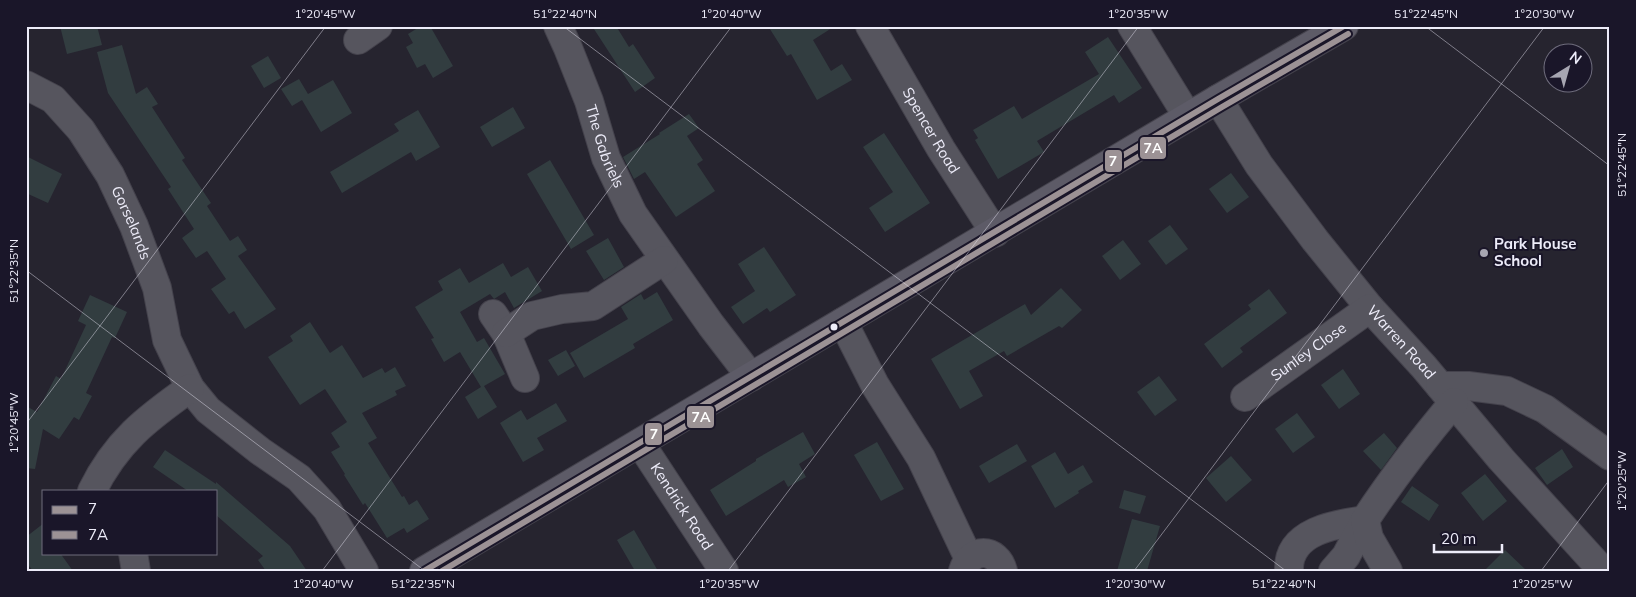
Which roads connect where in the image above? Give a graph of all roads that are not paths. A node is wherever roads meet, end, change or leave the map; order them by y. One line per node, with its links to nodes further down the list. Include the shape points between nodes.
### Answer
1 (558, 26): 9 (street, The Gabriels, via 589,101 606,158 633,214)
2 (870, 26): 8 (street, Spencer Road, via 941,149)
3 (1132, 26): 7 (street)
4 (1343, 27): 6 (main road)
5 (26, 85): 14 (street, Gorselands, via 53,99 81,130 110,175 134,226 157,288 166,340)
6 (1218, 99): 7 (main road); 10 (street, Warren Road, via 1260,165)
7 (1188, 117): 8 (main road)
8 (995, 233): 11 (main road)
9 (664, 260): 12 (street, The Gabriels); 13 (street, via 593,306 562,309 499,323)
10 (1370, 308): 15 (street, Warren Road); 16 (street, Sunley Close)
11 (843, 322): 12 (main road); 22 (street, via 875,385 921,458)
12 (751, 377): 17 (main road)
13 (525, 378)
14 (190, 388): 19 (street, via 135,430 117,450); 24 (street, Gorselands, via 208,410 299,478 327,509)
15 (1447, 394): 18 (street, via 1468,386 1507,391 1544,409); 20 (street, via 1425,436); 31 (street, Warren Road)
16 (1245, 398)
17 (640, 443): 25 (main road); 26 (street, Kendrick Road)
18 (1608, 459)
19 (100, 487)
20 (1365, 520): 28 (street, via 1320,529 1308,537 1294,553); 29 (street, via 1346,556); 30 (street, via 1369,538)
21 (133, 554): 23 (street)
22 (966, 565): 27 (street, via 974,555 987,553 998,560)
23 (136, 571)
24 (364, 571)
25 (424, 571)
26 (724, 571)
27 (1003, 571)
28 (1290, 571)
29 (1333, 571)
30 (1388, 571)
31 (1603, 571)

